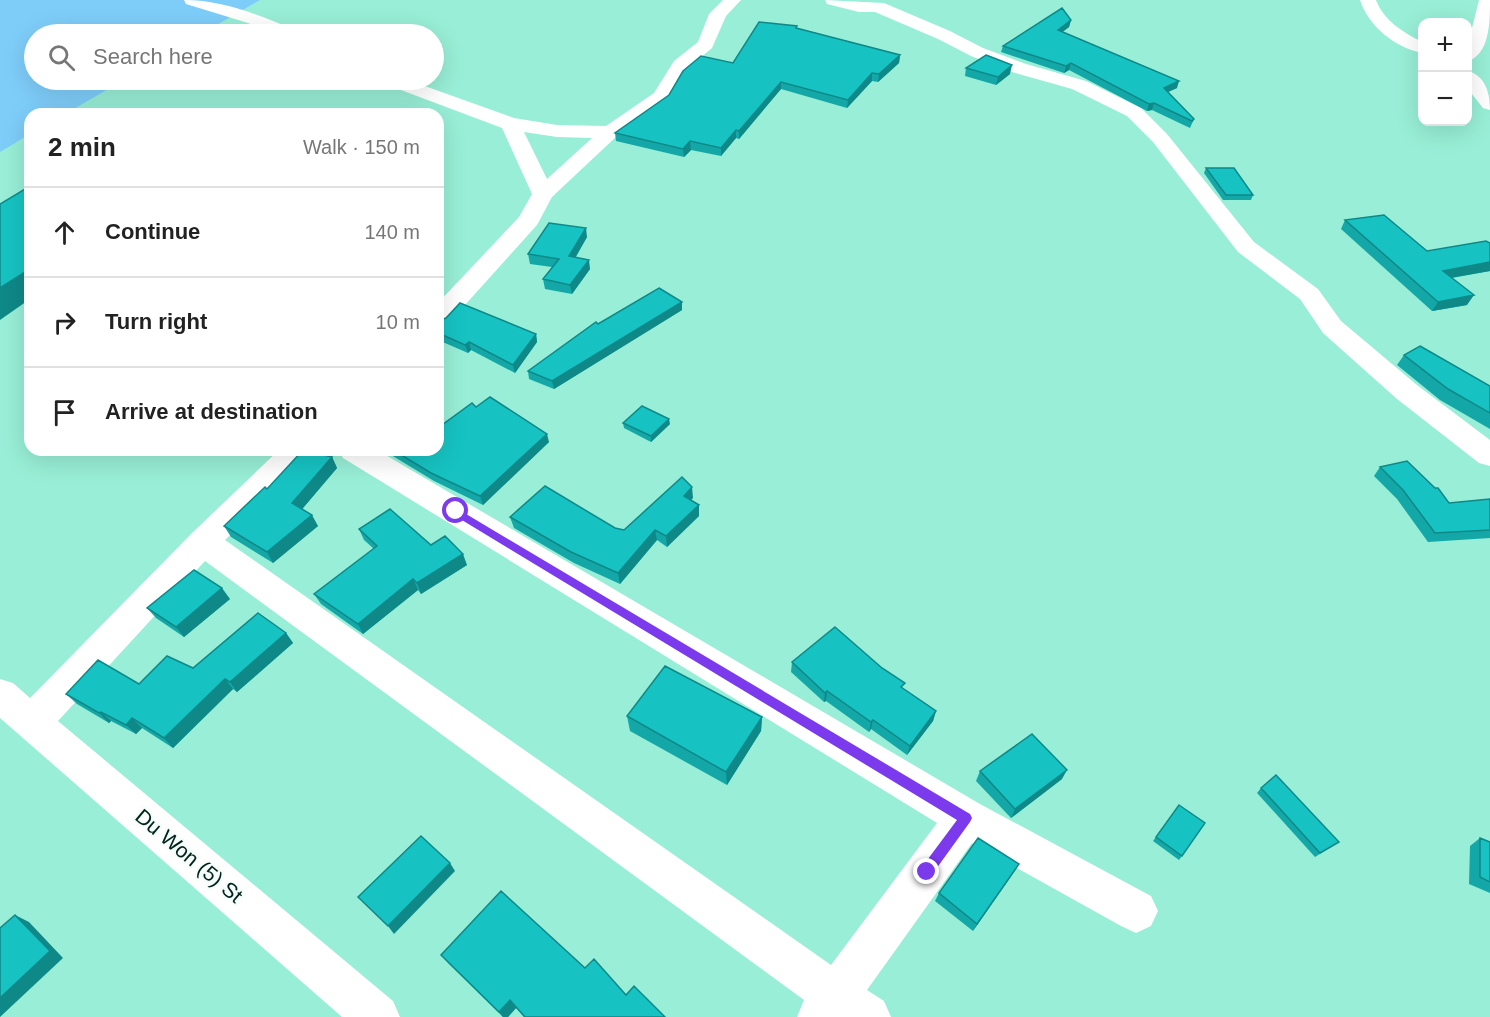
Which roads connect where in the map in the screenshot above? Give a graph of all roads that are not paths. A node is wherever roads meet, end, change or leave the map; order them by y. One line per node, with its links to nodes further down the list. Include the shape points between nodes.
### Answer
1 (192, 0): 6 (street)
2 (733, 0): 13 (street, via 718,14 706,44 681,65 661,97)
3 (833, 0): 16 (street, via 878,7 977,52 1079,85 1134,112 1160,138 1246,247 1309,294 1332,327 1407,392)
4 (1368, 0): 7 (street, via 1372,12 1402,39)
5 (1487, 0): 8 (street)
6 (266, 24)
7 (1418, 46)
8 (1472, 52)
9 (1472, 83): 11 (street)
10 (419, 90): 12 (street)
11 (1490, 104)
12 (510, 124): 13 (street, via 557,131); 14 (street)
13 (610, 132): 14 (street)
14 (543, 194): 15 (street, via 529,220)
15 (444, 312)
16 (1490, 455)
17 (292, 456): 19 (street)
18 (364, 456): 22 (street)
19 (203, 542): 21 (street); 24 (street)
20 (0, 695): 21 (street, Du Won (5) St)
21 (32, 722): 25 (street, Du Won (5) St)
22 (966, 818): 23 (street); 24 (street)
23 (1136, 911)
24 (841, 1010)
25 (377, 1017)

